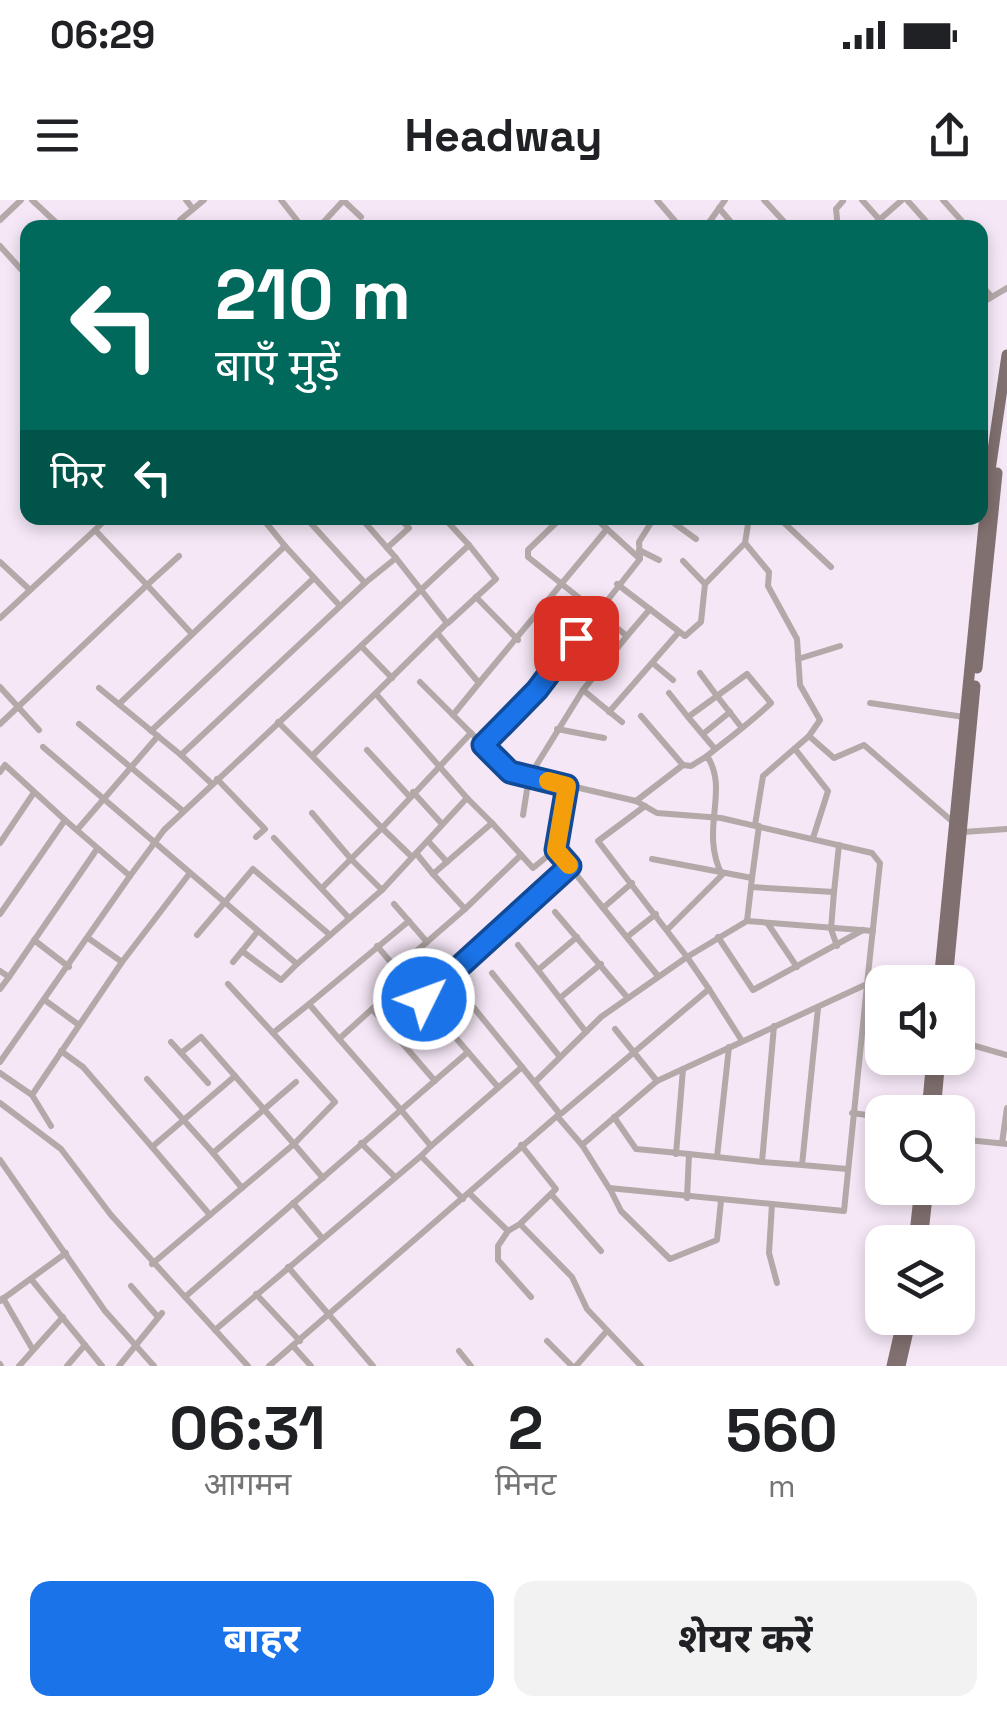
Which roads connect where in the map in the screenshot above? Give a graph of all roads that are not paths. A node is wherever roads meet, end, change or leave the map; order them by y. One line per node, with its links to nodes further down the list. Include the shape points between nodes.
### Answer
1 (21, 200): 14 (street)
2 (32, 200): 15 (street)
3 (186, 200): 11 (street)
4 (204, 200): 11 (street)
5 (344, 200): 12 (street); 17 (street)
6 (657, 200): 18 (street)
7 (764, 200): 19 (street)
8 (862, 200): 13 (street)
9 (905, 200): 13 (street); 20 (street)
10 (943, 200): 21 (street)
11 (193, 209): 16 (street)
12 (360, 216)
13 (879, 218)
14 (0, 220)
15 (53, 220)
16 (180, 220)
17 (325, 220)
18 (674, 220)
19 (783, 220)
20 (924, 220)
21 (961, 220)
22 (0, 246): 23 (street)
23 (20, 268)
24 (1007, 288): 25 (street)
25 (990, 295)
26 (1007, 355): 28 (main road)
27 (1007, 399): 140 (main road)
28 (988, 486)
29 (100, 525): 43 (street)
30 (267, 525): 46 (street)
31 (312, 525): 57 (street)
32 (368, 525): 48 (street)
33 (406, 525): 48 (street)
34 (451, 525): 47 (street)
35 (554, 525): 58 (street, via 528,557)
36 (603, 525): 42 (street)
37 (649, 525): 49 (street)
38 (677, 525): 44 (street)
39 (747, 525): 45 (street)
40 (787, 525): 55 (street)
41 (984, 525): 98 (main road)
42 (608, 529): 49 (street); 58 (street)
43 (95, 530): 61 (street); 62 (street)
44 (696, 539)
45 (745, 543): 60 (street); 77 (street, via 769,572 768,586 792,624)
46 (285, 546): 56 (street); 72 (street)
47 (468, 546): 63 (street); 64 (street, via 496,579)
48 (387, 548): 51 (street)
49 (639, 554): 52 (street); 59 (street)
50 (178, 556): 61 (street)
51 (396, 558): 57 (street); 63 (street)
52 (659, 560)
53 (683, 561): 60 (street)
54 (0, 562): 62 (street)
55 (831, 566)
56 (314, 578): 65 (street); 106 (street)
57 (365, 583): 65 (street)
58 (561, 584): 67 (street); 74 (street)
59 (618, 584): 66 (street); 67 (street)
60 (705, 584): 71 (street, via 701,622 685,636)
61 (146, 586): 72 (street); 92 (street)
62 (30, 590): 68 (street)
63 (420, 591): 69 (street); 75 (street)
64 (476, 597): 69 (street); 74 (street)
65 (340, 606): 116 (street)
66 (650, 608): 71 (street); 73 (street)
67 (596, 612): 73 (street); 111 (street, via 537,690)
68 (0, 618)
69 (447, 623): 70 (street)
70 (437, 633): 80 (street); 83 (street)
71 (678, 633): 78 (street)
72 (192, 634): 91 (street)
73 (627, 636): 86 (street)
74 (518, 640): 83 (street)
75 (360, 646): 80 (street); 99 (street)
76 (840, 646): 77 (street)
77 (798, 659): 109 (street, via 800,685 820,720)
78 (654, 665): 81 (street); 93 (street)
79 (700, 673): 89 (street)
80 (392, 678): 87 (street)
81 (673, 680)
82 (420, 682): 95 (street)
83 (479, 683): 95 (street)
84 (0, 687): 92 (street)
85 (99, 688): 91 (street)
86 (583, 690): 93 (street); 104 (street)
87 (376, 694): 117 (street); 122 (street)
88 (669, 694): 97 (street)
89 (717, 696): 94 (street); 97 (street); 103 (street, via 747,674 772,703)
90 (870, 703): 98 (street)
91 (119, 704): 106 (street)
92 (18, 706): 101 (street); 105 (street)
93 (609, 712): 100 (street)
94 (730, 712): 103 (street); 108 (street)
95 (453, 715): 107 (street)
96 (641, 716): 119 (street)
97 (688, 716): 108 (street)
98 (965, 717): 140 (main road)
99 (278, 722): 117 (street); 124 (street)
100 (622, 722)
101 (0, 724)
102 (79, 724): 121 (street)
103 (742, 728): 113 (street)
104 (557, 729): 110 (street); 123 (street)
105 (39, 730)
106 (154, 733): 116 (street); 121 (street)
107 (471, 734): 111 (street); 122 (street)
108 (703, 734): 113 (street)
109 (809, 736): 114 (street); 140 (street, via 834,758 864,745)
110 (604, 738)
111 (483, 745): 123 (street, via 510,772)
112 (43, 747): 128 (street)
113 (715, 749): 118 (street)
114 (795, 749): 139 (street, via 763,776); 146 (street, via 828,791)
115 (367, 750): 127 (street)
116 (181, 755): 124 (street)
117 (312, 756): 141 (street)
118 (706, 756): 119 (street); 135 (street, via 718,777)
119 (683, 765): 130 (street)
120 (2, 766): 126 (street)
121 (130, 766): 128 (street); 132 (street)
122 (439, 766): 127 (street); 129 (street)
123 (529, 777): 125 (street); 134 (street)
124 (214, 781): 132 (street); 144 (street, via 265,829)
125 (567, 786): 130 (street); 152 (street)
126 (32, 794): 136 (street); 148 (street)
127 (411, 794): 138 (street); 141 (street)
128 (102, 796): 143 (street); 149 (street)
129 (467, 798): 137 (street); 138 (street)
130 (636, 801): 131 (street)
131 (644, 806): 135 (street); 164 (street, via 598,842)
132 (184, 811): 149 (street)
133 (312, 813): 155 (street)
134 (523, 814)
135 (710, 817): 139 (street); 161 (street, via 711,848)
136 (65, 820): 143 (street); 173 (street)
137 (492, 823): 154 (street); 157 (street)
138 (442, 824): 147 (street)
139 (757, 826): 146 (street); 163 (street)
140 (958, 827): 142 (street); 202 (main road)
141 (382, 828): 153 (street); 155 (street)
142 (1007, 829)
143 (77, 830): 151 (street)
144 (256, 837)
145 (274, 838): 165 (street)
146 (813, 838): 150 (street)
147 (428, 840): 153 (street); 157 (street)
148 (0, 842)
149 (154, 843): 159 (street); 162 (street)
150 (840, 845): 167 (street); 183 (street, via 872,853 880,863)
151 (97, 849): 162 (street); 190 (street)
152 (556, 850): 154 (street, via 533,868); 158 (street)
153 (414, 855): 160 (street); 166 (street)
154 (521, 855): 171 (street)
155 (350, 859): 165 (street); 166 (street)
156 (652, 859): 161 (street)
157 (446, 862): 160 (street)
158 (570, 866): 170 (street); 218 (street)
159 (190, 873): 168 (street); 197 (street)
160 (433, 874): 171 (street)
161 (722, 875): 163 (street); 180 (street)
162 (130, 876): 189 (street)
163 (752, 882): 167 (street); 177 (street)
164 (632, 883): 170 (street); 174 (street)
165 (322, 888): 175 (street)
166 (382, 890): 175 (street)
167 (834, 892): 179 (street)
168 (224, 902): 182 (street); 184 (street); 185 (street, via 253,869)
169 (394, 904): 176 (street)
170 (603, 908): 188 (street)
171 (465, 909): 191 (street)
172 (555, 912): 186 (street)
173 (0, 914)
174 (656, 914): 180 (street); 188 (street)
175 (349, 918): 185 (street)
176 (409, 921): 191 (street); 193 (street)
177 (747, 921): 178 (street); 187 (street)
178 (768, 924): 179 (street); 204 (street)
179 (831, 929): 181 (street); 194 (street)
180 (668, 930): 196 (street)
181 (864, 930): 183 (street); 194 (street)
182 (258, 931): 195 (street); 199 (street)
183 (873, 931): 201 (street)
184 (197, 934)
185 (330, 935): 199 (street)
186 (577, 936): 200 (street); 206 (street)
187 (718, 936): 196 (street); 204 (street, via 754,990)
188 (627, 937): 209 (street)
189 (88, 938): 197 (street); 203 (street)
190 (34, 940): 203 (street); 210 (street)
191 (428, 942): 205 (street)
192 (518, 945): 206 (street)
193 (378, 946): 205 (street); 221 (street)
194 (837, 946): 204 (street)
195 (242, 951): 198 (street); 199 (street, via 281,980)
196 (687, 957): 209 (street); 215 (street)
197 (122, 962): 225 (street)
198 (234, 962)
199 (298, 964)
200 (602, 964): 216 (street); 217 (street)
201 (869, 965)
202 (945, 965)
203 (69, 967): 219 (street)
204 (796, 967)
205 (397, 968): 211 (street)
206 (538, 970): 217 (street)
207 (0, 971): 210 (street)
208 (492, 973): 241 (street)
209 (658, 976): 216 (street)
210 (8, 977): 214 (street)
211 (406, 979): 218 (street); 224 (street)
212 (228, 984): 230 (street)
213 (865, 985): 222 (street)
214 (0, 989)
215 (709, 989): 232 (street); 237 (street)
216 (627, 997): 229 (street)
217 (560, 998): 229 (street)
218 (424, 999): 228 (street); 238 (street)
219 (46, 1000): 225 (street); 242 (street)
220 (865, 1001): 260 (street)
221 (309, 1004): 230 (street); 231 (street)
222 (818, 1006): 226 (street); 280 (street)
223 (474, 1008): 243 (street)
224 (372, 1009): 228 (street); 231 (street)
225 (80, 1025): 236 (street)
226 (774, 1026): 232 (street); 279 (street)
227 (614, 1029): 237 (street)
228 (390, 1030): 248 (street)
229 (586, 1032): 241 (street)
230 (273, 1033): 267 (street, via 335,1104)
231 (339, 1039): 258 (street)
232 (742, 1041): 235 (street)
233 (172, 1042): 239 (street)
234 (975, 1046): 240 (street)
235 (729, 1047): 244 (street); 277 (street)
236 (62, 1051): 254 (street); 272 (street, via 83,1066)
237 (632, 1051): 249 (street); 259 (street)
238 (468, 1052): 248 (street); 253 (street)
239 (181, 1053): 246 (street, via 202,1037); 252 (street)
240 (1007, 1055)
241 (560, 1057): 251 (street)
242 (0, 1062)
243 (522, 1067): 251 (street); 253 (street)
244 (682, 1069): 249 (street); 274 (street)
245 (0, 1073): 254 (street)
246 (235, 1076): 257 (street); 263 (street)
247 (148, 1079): 263 (street)
248 (435, 1080): 258 (street)
249 (657, 1081): 262 (street)
250 (296, 1082): 257 (street)
251 (534, 1082): 259 (street)
252 (208, 1083)
253 (498, 1087): 270 (street)
254 (32, 1095): 264 (street)
255 (0, 1104): 298 (street, via 61,1149)
256 (1007, 1108): 268 (street)
257 (264, 1110): 267 (street); 273 (street)
258 (401, 1110): 266 (street); 270 (street)
259 (560, 1114): 269 (street); 271 (street)
260 (852, 1114): 261 (street); 281 (street)
261 (865, 1115)
262 (614, 1118): 269 (street); 274 (street, via 636,1149)
263 (183, 1119): 272 (street); 273 (street)
264 (51, 1126)
265 (975, 1141): 268 (street)
266 (362, 1143): 282 (street); 283 (street)
267 (294, 1144): 283 (street); 284 (street)
268 (1005, 1144)
269 (582, 1145): 285 (street)
270 (431, 1146): 276 (street)
271 (521, 1146): 286 (street, via 556,1189); 287 (street)
272 (152, 1147): 292 (street)
273 (213, 1153): 284 (street)
274 (676, 1154): 275 (street)
275 (689, 1154): 277 (street); 288 (street)
276 (421, 1156): 282 (street); 287 (street)
277 (718, 1158): 279 (street)
278 (0, 1160): 297 (street)
279 (762, 1162): 280 (street)
280 (802, 1165): 281 (street)
281 (848, 1169): 291 (street, via 844,1211)
282 (395, 1177): 295 (street)
283 (323, 1178): 290 (street)
284 (242, 1188): 292 (street)
285 (609, 1188): 288 (street); 289 (street, via 620,1211 670,1258 717,1240)
286 (551, 1194): 293 (street); 296 (street)
287 (466, 1196): 294 (street); 307 (street)
288 (687, 1198): 289 (street)
289 (721, 1201): 291 (street)
290 (293, 1203): 295 (street); 304 (street)
291 (772, 1204): 301 (street, via 769,1253)
292 (210, 1215): 298 (street)
293 (520, 1224): 294 (street); 310 (street, via 572,1277)
294 (508, 1232): 305 (street, via 498,1260)
295 (322, 1238): 299 (street)
296 (601, 1250)
297 (66, 1253): 300 (street); 315 (street)
298 (152, 1264): 304 (street)
299 (288, 1267): 303 (street); 307 (street)
300 (31, 1279): 306 (street); 308 (street)
301 (777, 1283)
302 (131, 1286): 315 (street, via 160,1315)
303 (256, 1294): 309 (street); 314 (street)
304 (184, 1296): 309 (street)
305 (532, 1297)
306 (2, 1300): 317 (street)
307 (328, 1314): 314 (street); 327 (street)
308 (62, 1318): 316 (street); 317 (street)
309 (215, 1330): 324 (street)
310 (606, 1332): 329 (street); 330 (street)
311 (898, 1335): 331 (main road)
312 (907, 1335): 332 (main road)
313 (547, 1342): 329 (street)
314 (297, 1343): 325 (street); 326 (street)
315 (135, 1344): 322 (street); 323 (street)
316 (85, 1345): 320 (street); 321 (street)
317 (33, 1350): 319 (street)
318 (459, 1352): 328 (street)
319 (20, 1366)
320 (67, 1366)
321 (102, 1366)
322 (118, 1366)
323 (154, 1366)
324 (248, 1366)
325 (269, 1366)
326 (312, 1366)
327 (373, 1366)
328 (471, 1366)
329 (574, 1366)
330 (641, 1366)
331 (892, 1366)
332 (900, 1366)

